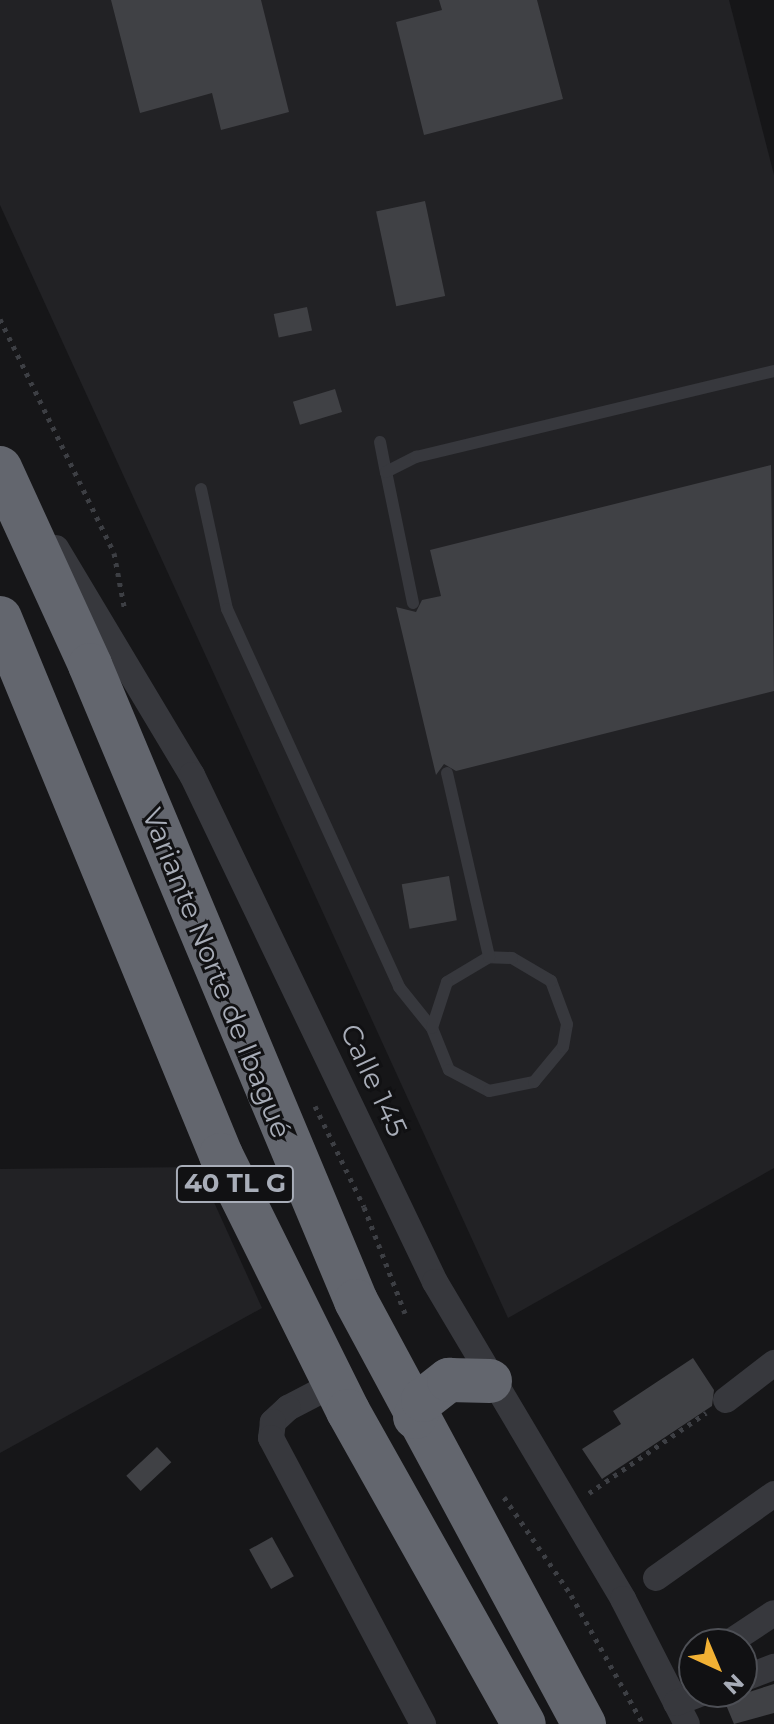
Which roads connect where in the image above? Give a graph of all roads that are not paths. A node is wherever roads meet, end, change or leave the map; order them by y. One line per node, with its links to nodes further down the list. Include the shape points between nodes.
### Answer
1 (774, 371): 4 (lane, via 416,457)
2 (380, 442): 4 (lane)
3 (0, 466): 12 (street, Calle 145, via 192,775 435,1282); 15 (highway, Variante Norte de Ibagué / 40 TL G, via 90,665 356,1301)
4 (386, 472): 6 (lane)
5 (201, 489): 10 (lane, via 233,624 399,987)
6 (413, 603)
7 (0, 618): 13 (highway, 40 TL G, via 221,1155)
8 (447, 773): 9 (lane)
9 (489, 957): 10 (lane, via 447,982); 10 (lane, via 534,966 563,1001 563,1047 551,1066 512,1090 467,1084 449,1070)
10 (432, 1028)
11 (774, 1363): 14 (street)
12 (490, 1381): 15 (highway, via 449,1380 423,1400); 20 (street, Calle 145, via 568,1507)
13 (334, 1384): 21 (street, via 288,1408 273,1422 271,1438); 22 (highway, 40 TL G)
14 (726, 1400)
15 (415, 1417): 23 (highway, Variante Norte de Ibagué / 40 TL G)
16 (774, 1494): 17 (street)
17 (656, 1578)
18 (774, 1613): 19 (street)
19 (751, 1628)
20 (682, 1713)
21 (423, 1724)
22 (524, 1724)
23 (584, 1724)

